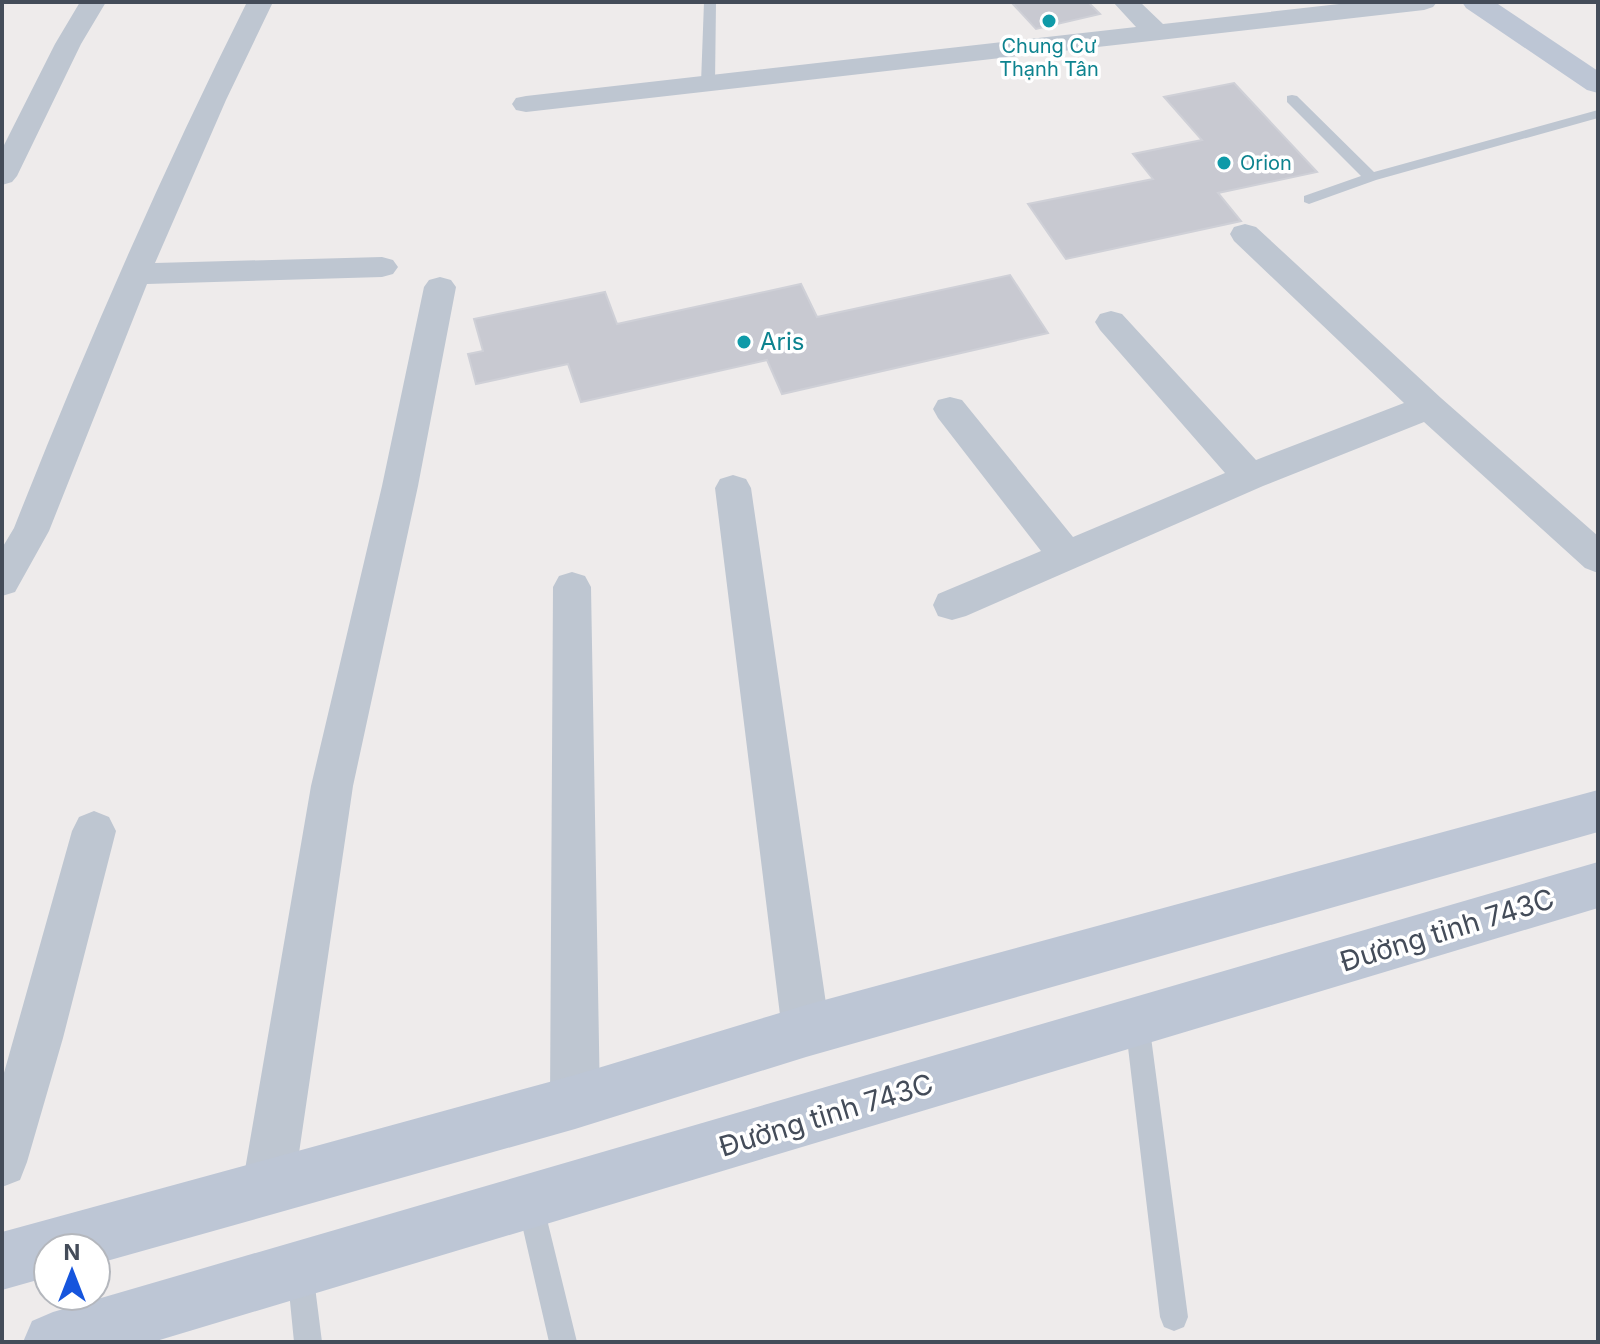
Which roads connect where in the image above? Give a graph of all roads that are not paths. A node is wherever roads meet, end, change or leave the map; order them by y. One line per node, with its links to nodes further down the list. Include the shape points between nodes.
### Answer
1 (93, 2): 13 (street)
2 (260, 2): 18 (street)
3 (710, 2): 8 (lane)
4 (1126, 2): 7 (street)
5 (1424, 2): 7 (street)
6 (1476, 2): 9 (main road)
7 (1157, 33): 8 (street)
8 (708, 83): 11 (street)
9 (1598, 84)
10 (1292, 99): 14 (lane)
11 (526, 104)
12 (1598, 114): 14 (lane)
13 (2, 176)
14 (1371, 177): 15 (lane)
15 (1309, 199)
16 (1245, 234): 21 (street)
17 (382, 267): 18 (street)
18 (135, 274): 27 (street, via 31,531)
19 (440, 287): 37 (street, via 332,786)
20 (1111, 322): 23 (street)
21 (1429, 407): 23 (street); 26 (street)
22 (950, 409): 25 (street)
23 (1250, 477): 25 (street)
24 (733, 488): 34 (street)
25 (1065, 554): 29 (street)
26 (1598, 558)
27 (2, 581)
28 (572, 587): 35 (street)
29 (952, 605)
30 (1598, 811): 34 (main road)
31 (94, 831): 36 (street)
32 (1598, 885): 33 (main road, Đường tỉnh 743C)
33 (1137, 1022): 38 (main road, Đường tỉnh 743C); 43 (lane)
34 (806, 1031): 35 (main road)
35 (575, 1102): 37 (main road)
36 (2, 1162)
37 (268, 1187): 39 (main road)
38 (530, 1203): 42 (main road, Đường tỉnh 743C); 46 (lane)
39 (106, 1232)
40 (32, 1253): 41 (main road)
41 (2, 1261)
42 (300, 1271): 44 (main road, Đường tỉnh 743C); 45 (lane)
43 (1174, 1317)
44 (53, 1342)
45 (308, 1342)
46 (563, 1342)

